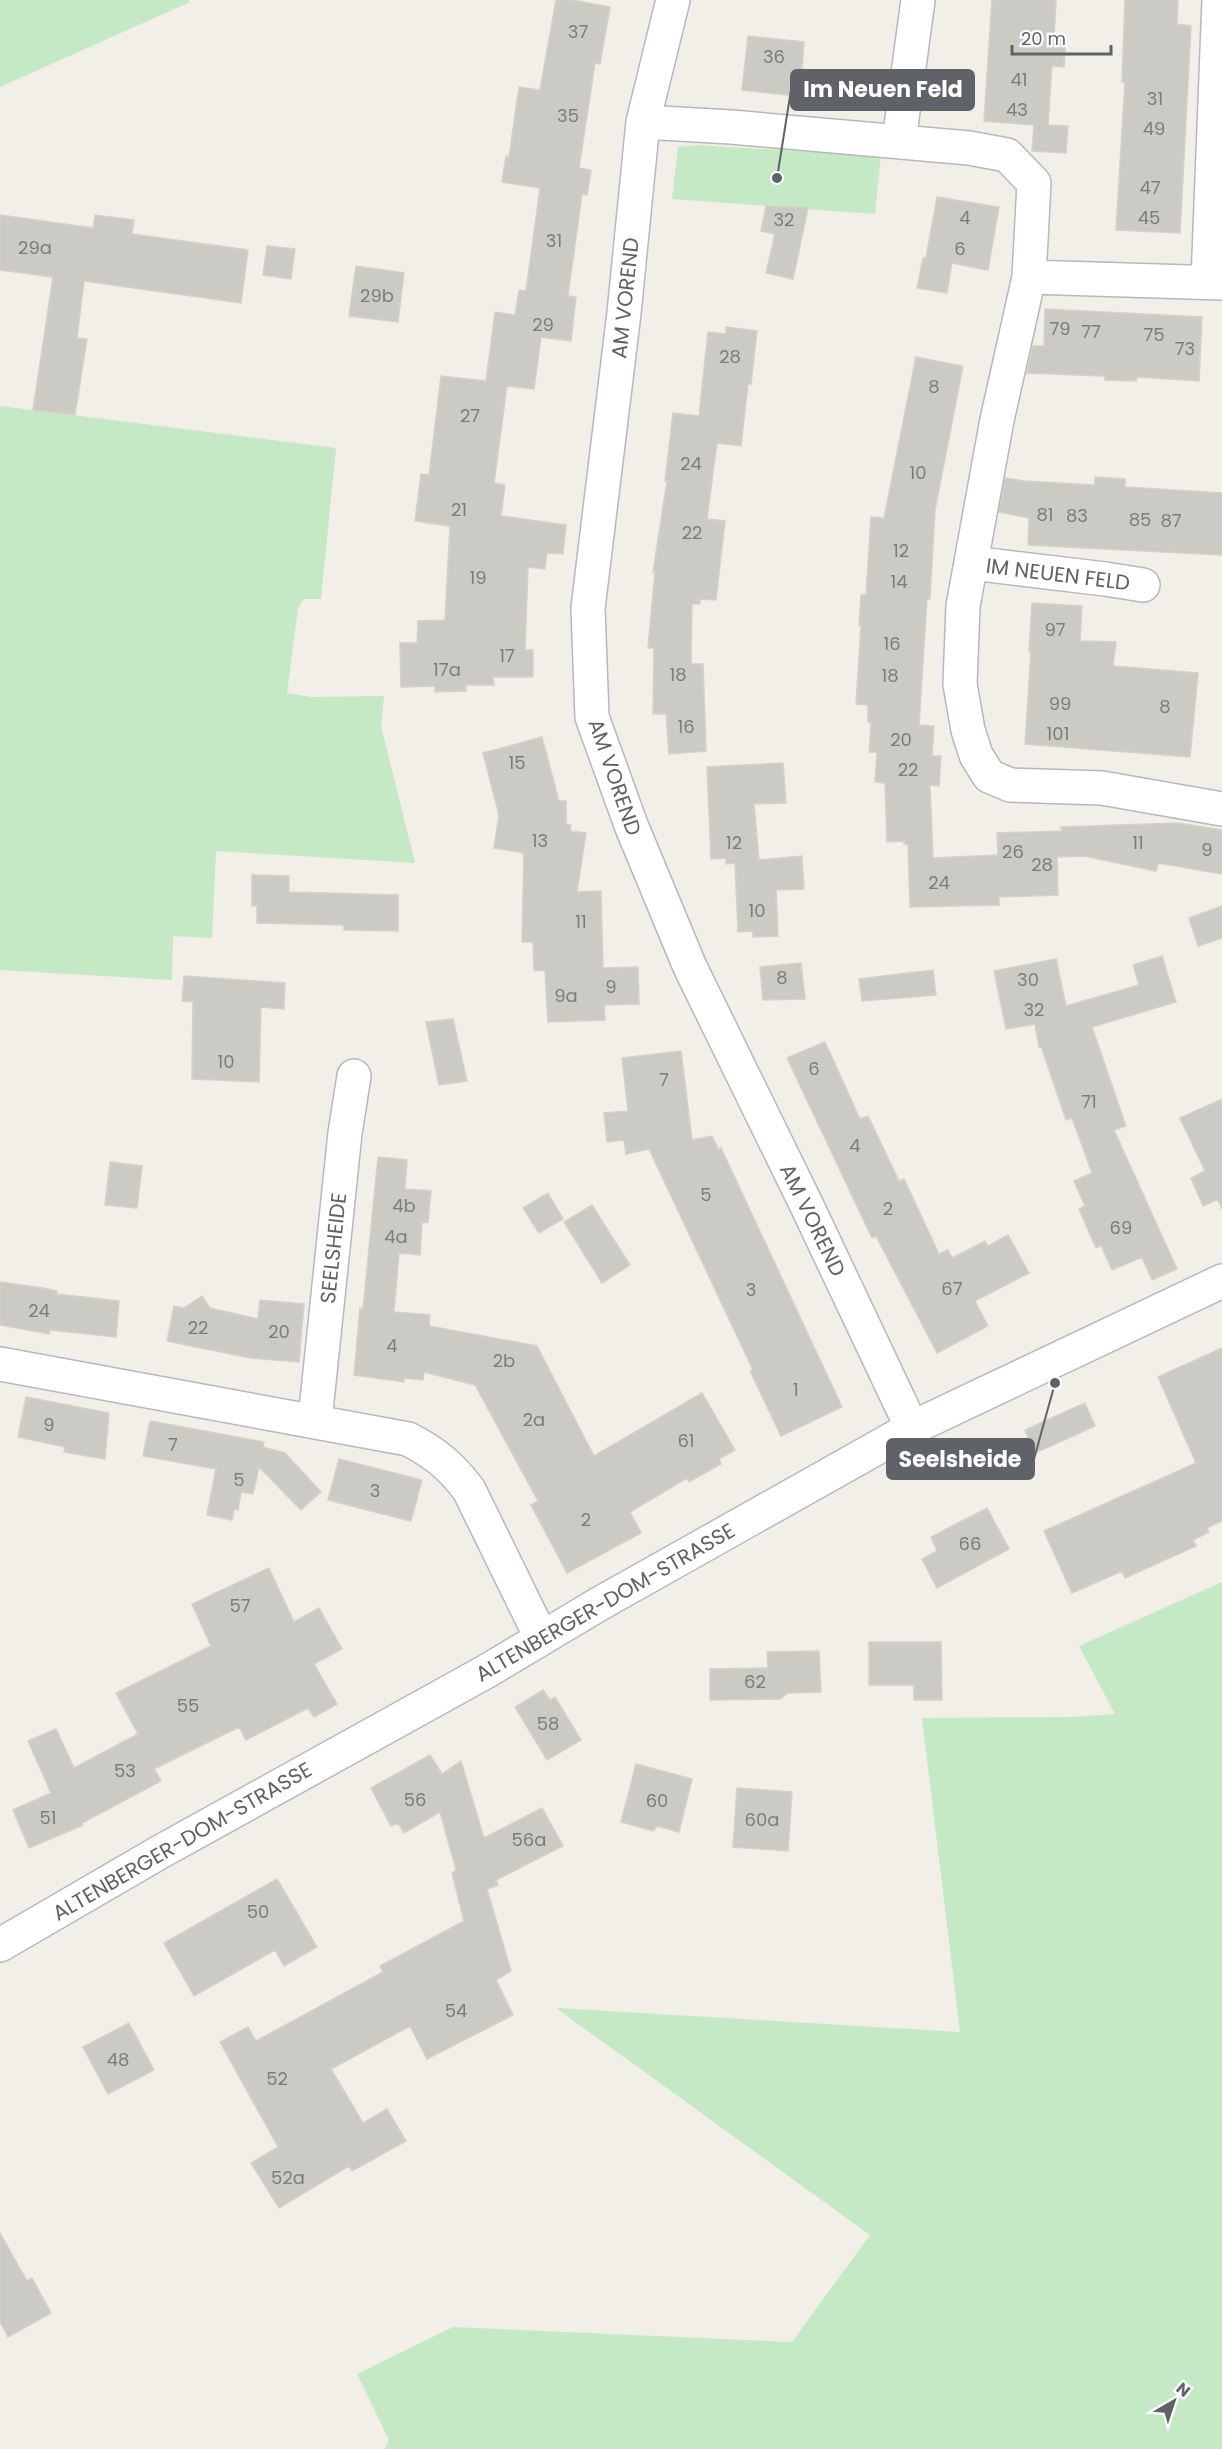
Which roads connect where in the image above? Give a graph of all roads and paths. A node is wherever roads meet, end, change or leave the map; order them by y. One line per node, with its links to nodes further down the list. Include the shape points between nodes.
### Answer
1 (673, 0): 4 (street, AM VOREND)
2 (918, 0): 5 (street)
3 (1220, 0): 7 (street)
4 (643, 122): 5 (street, IM NEUEN FELD); 15 (street, AM VOREND, via 588,608 592,717 690,968)
5 (899, 141): 6 (street, IM NEUEN FELD, via 1007,155 1034,183)
6 (1029, 277): 7 (street); 8 (street, IM NEUEN FELD, via 997,420)
7 (1215, 282)
8 (972, 563): 9 (street, IM NEUEN FELD); 10 (street, IM NEUEN FELD, via 963,606 960,684 968,730 976,755 989,776 1010,785 1093,788)
9 (1143, 585)
10 (1222, 809)
11 (354, 1076): 14 (street, SEELSHEIDE)
12 (1222, 1281): 15 (street, ALTENBERGER-DOM-STRASSE)
13 (0, 1364): 14 (street)
14 (315, 1420): 16 (street, via 408,1439 454,1470 469,1490)
15 (912, 1428): 16 (street, ALTENBERGER-DOM-STRASSE)
16 (541, 1637): 17 (street, ALTENBERGER-DOM-STRASSE, via 160,1851)
17 (0, 1946)

